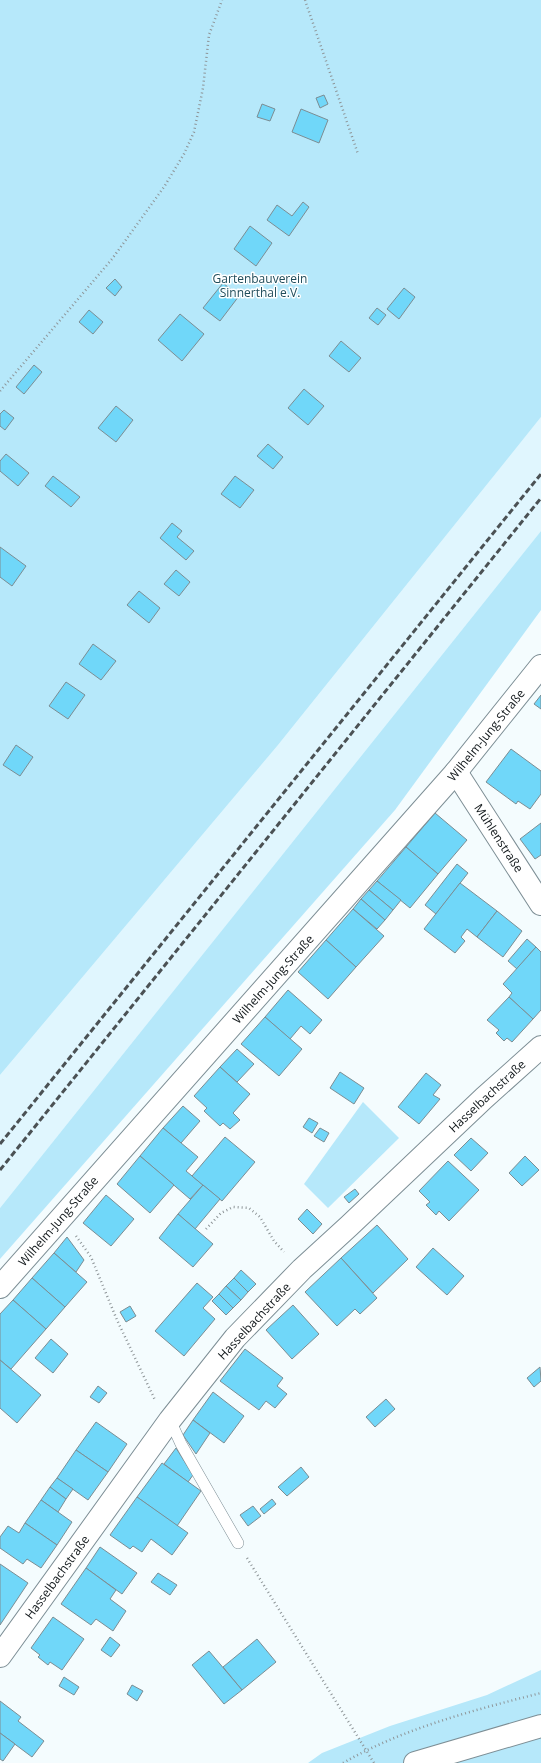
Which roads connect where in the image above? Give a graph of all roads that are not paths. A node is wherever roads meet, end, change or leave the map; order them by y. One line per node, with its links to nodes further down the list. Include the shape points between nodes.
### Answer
1 (541, 666): 2 (street, Wilhelm-Jung-Straße)
2 (456, 772): 3 (street, Mühlenstraße); 5 (street, Wilhelm-Jung-Straße)
3 (541, 904)
4 (541, 1047): 6 (street, Hasselbachstraße, via 302,1269 235,1338)
5 (0, 1288)
6 (170, 1420): 7 (lane, via 181,1444); 8 (street, Hasselbachstraße)
7 (238, 1542)
8 (0, 1656)
9 (541, 1726): 10 (street)
10 (415, 1763)

